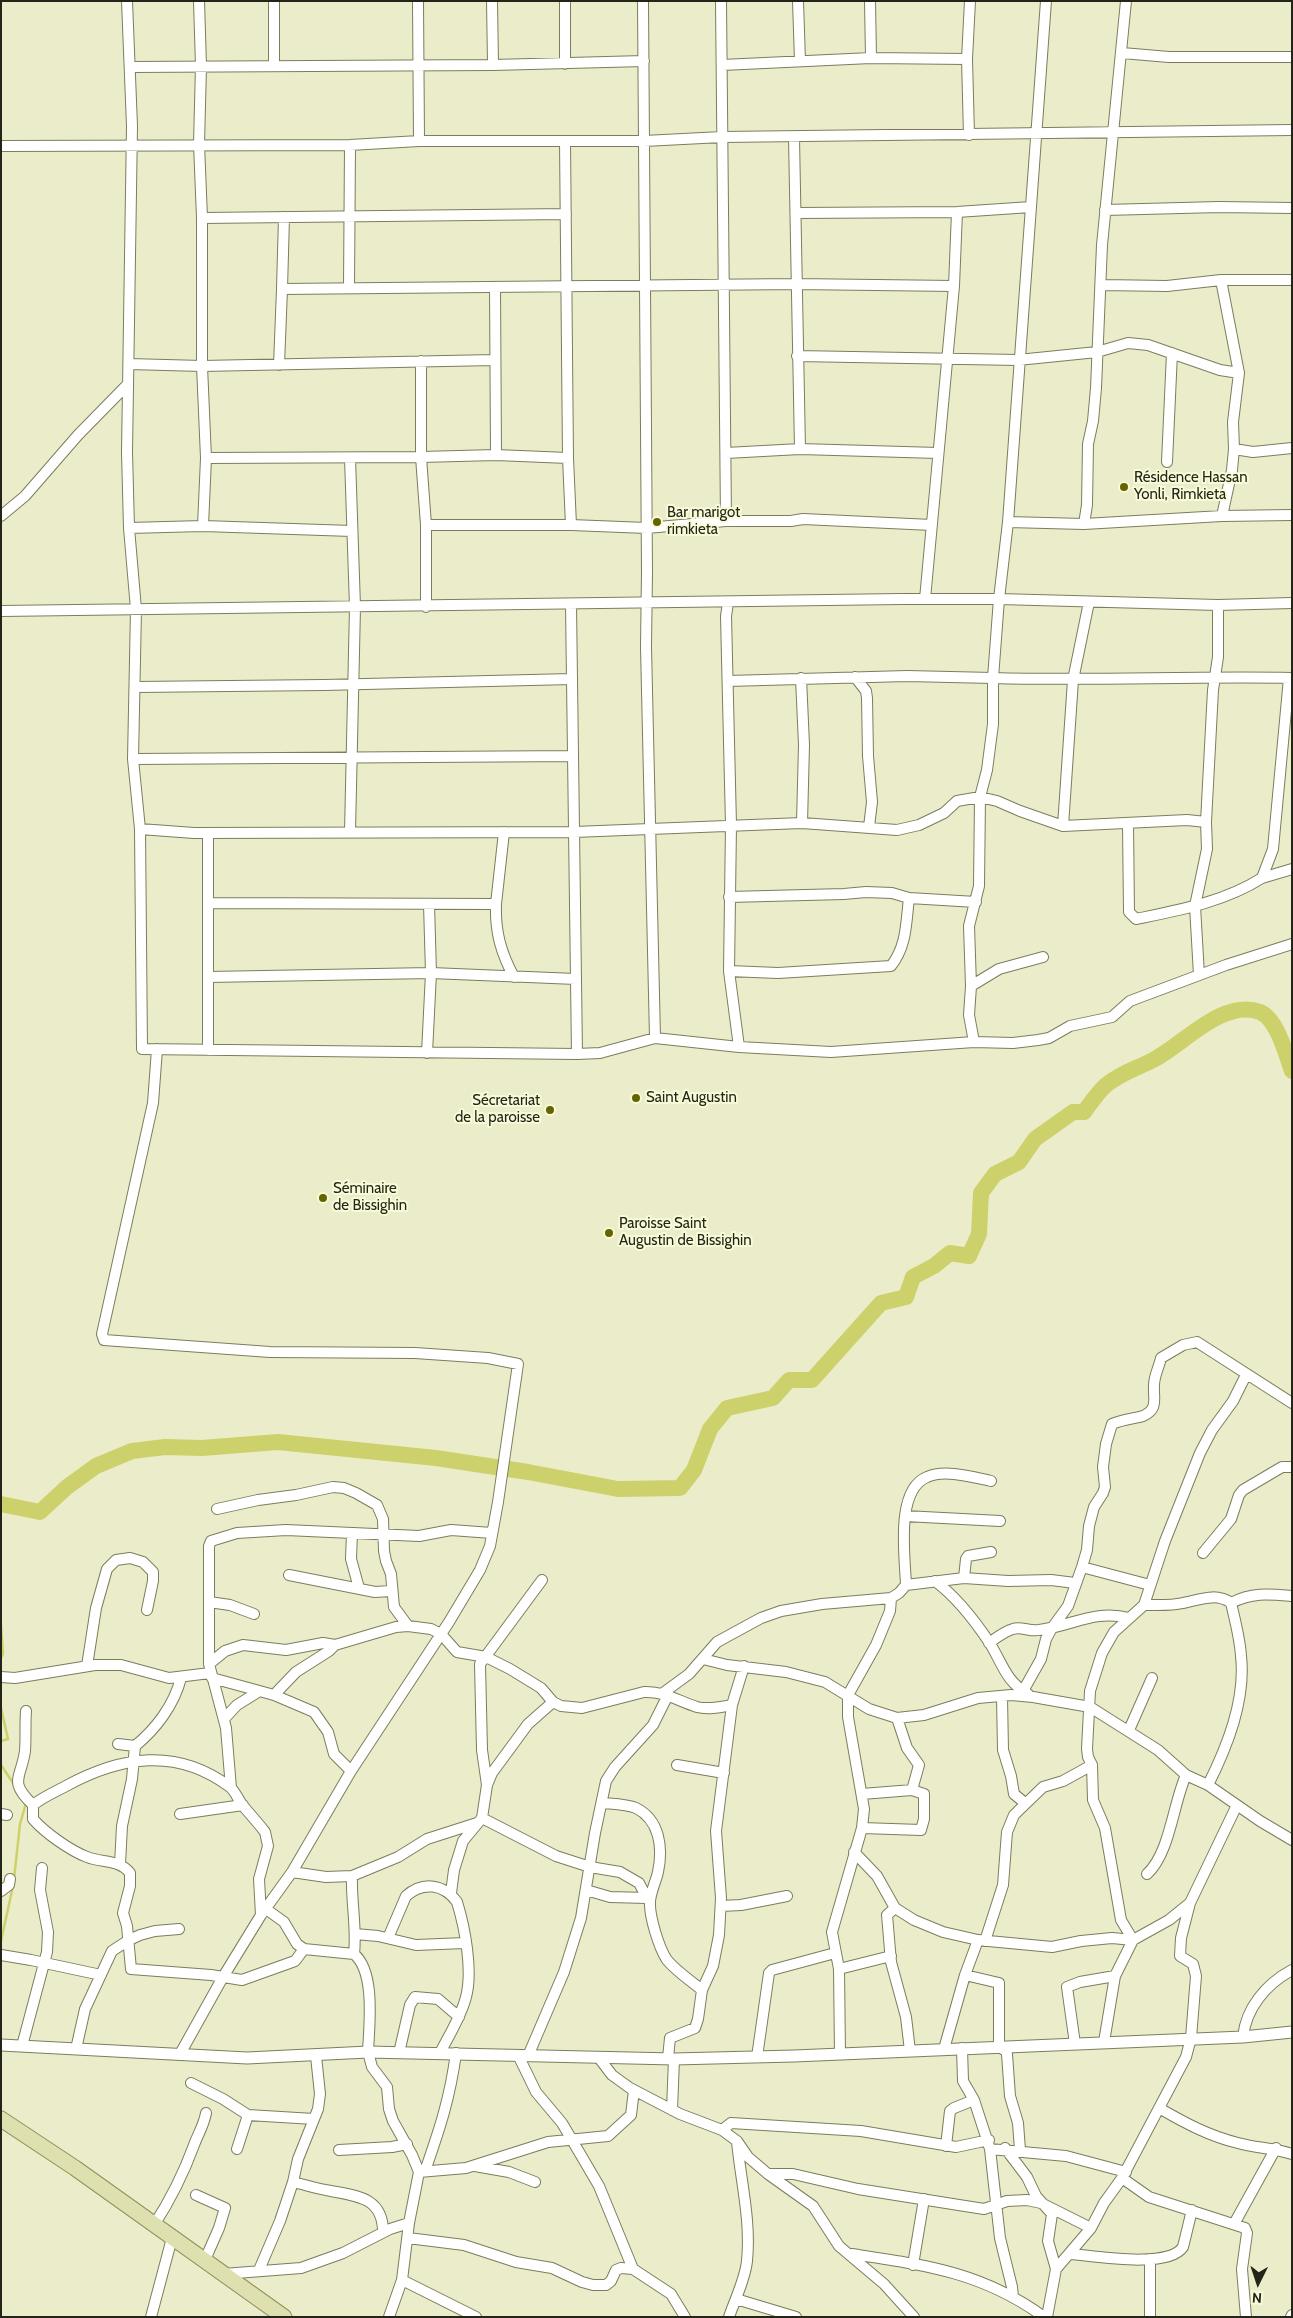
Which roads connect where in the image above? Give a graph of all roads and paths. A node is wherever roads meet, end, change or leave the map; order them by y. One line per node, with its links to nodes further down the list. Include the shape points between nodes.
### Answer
1 (127, 1): 26 (street)
2 (199, 1): 23 (street)
3 (274, 1): 24 (street)
4 (418, 1): 25 (street)
5 (492, 1): 21 (street)
6 (565, 1): 20 (street)
7 (643, 1): 18 (street)
8 (721, 1): 22 (street)
9 (798, 1): 19 (street)
10 (870, 1): 16 (street)
11 (970, 1): 17 (street)
12 (1046, 1): 29 (street)
13 (1126, 1): 14 (street)
14 (1122, 53): 15 (street, via 1169,57); 28 (street)
15 (1292, 57)
16 (871, 58): 17 (street); 19 (street)
17 (967, 59): 30 (street)
18 (644, 61): 20 (street); 35 (street)
19 (800, 61): 22 (street)
20 (565, 64): 21 (street)
21 (493, 65): 25 (street)
22 (722, 65): 31 (street)
23 (202, 66): 24 (street); 26 (street); 36 (street)
24 (274, 66): 25 (street)
25 (417, 66): 33 (street)
26 (131, 67): 37 (street)
27 (1292, 130): 28 (street)
28 (1112, 133): 29 (street); 42 (street)
29 (1036, 134): 30 (street); 40 (street)
30 (970, 135): 32 (street)
31 (722, 137): 32 (street); 35 (street); 52 (street)
32 (794, 138): 44 (street)
33 (419, 141): 34 (street); 38 (street)
34 (565, 141): 35 (street); 45 (street)
35 (644, 141): 55 (street)
36 (199, 144): 37 (street); 38 (street); 48 (street)
37 (131, 145): 39 (street); 67 (street)
38 (350, 145): 46 (street)
39 (1, 146)
40 (1031, 207): 43 (street); 65 (street)
41 (1292, 208): 42 (street)
42 (1105, 210): 53 (street)
43 (957, 212): 44 (street); 56 (street)
44 (796, 213): 51 (street)
45 (566, 214): 46 (street); 54 (street)
46 (350, 216): 47 (street); 57 (street)
47 (284, 217): 48 (street); 59 (street)
48 (202, 218): 69 (street)
49 (1221, 280): 50 (street); 53 (street, via 1167,286); 70 (street)
50 (1292, 280)
51 (796, 284): 52 (street); 56 (street); 62 (street)
52 (724, 285): 55 (street); 75 (street)
53 (1102, 285): 60 (street)
54 (567, 286): 55 (street); 58 (street); 81 (street)
55 (645, 286): 94 (street)
56 (954, 286): 63 (street)
57 (349, 287): 58 (street); 59 (street)
58 (495, 287): 64 (street)
59 (282, 289): 68 (street)
60 (1096, 352): 61 (street, via 1128,343); 65 (street); 88 (street, via 1094,420 1088,444)
61 (1172, 353): 70 (street, via 1220,370); 82 (street)
62 (796, 356): 63 (street); 73 (street)
63 (946, 358): 65 (street); 76 (street)
64 (494, 360): 66 (street); 77 (street)
65 (1018, 360): 87 (street)
66 (421, 361): 68 (street); 78 (street)
67 (129, 364): 69 (street); 71 (street)
68 (280, 365): 69 (street)
69 (202, 366): 79 (street)
70 (1239, 372): 74 (street, via 1233,422)
71 (127, 385): 84 (street, via 25,496); 93 (street)
72 (1292, 448): 74 (street, via 1253,452)
73 (800, 449): 75 (street); 76 (street)
74 (1234, 449): 85 (street)
75 (726, 453): 86 (street)
76 (938, 453): 91 (street)
77 (496, 455): 78 (street); 81 (street)
78 (422, 457): 80 (street); 89 (street)
79 (206, 458): 80 (street); 92 (street)
80 (350, 458): 95 (street)
81 (568, 458): 90 (street)
82 (1167, 462)
83 (1292, 515): 85 (street)
84 (1, 516)
85 (1222, 516): 88 (street)
86 (726, 521): 91 (street, via 811,519); 94 (street)
87 (1008, 522): 88 (street); 96 (street)
88 (1084, 524)
89 (426, 525): 90 (street); 105 (street)
90 (571, 525): 94 (street)
91 (932, 525): 97 (street)
92 (203, 526): 93 (street); 95 (street)
93 (129, 528): 106 (street)
94 (647, 528): 101 (street)
95 (352, 530): 104 (street)
96 (999, 599): 97 (street); 98 (street); 111 (street)
97 (925, 600): 99 (street)
98 (1089, 602): 103 (street); 114 (street)
99 (728, 603): 101 (street); 115 (street)
100 (1292, 603): 103 (street)
101 (647, 604): 102 (street); 128 (street)
102 (571, 605): 105 (street); 113 (street)
103 (1218, 605): 109 (street, via 1218,657)
104 (356, 607): 105 (street); 106 (street); 116 (street)
105 (426, 607)
106 (136, 609): 107 (street); 117 (street)
107 (1, 611)
108 (855, 677): 110 (street); 111 (street); 127 (street, via 866,691 867,698 872,802)
109 (1214, 677): 112 (street); 114 (street); 122 (street)
110 (801, 678): 115 (street); 123 (street, via 804,745)
111 (993, 678): 114 (street); 121 (street, via 992,733)
112 (1290, 678): 135 (street, via 1273,849)
113 (572, 679): 116 (street); 118 (street)
114 (1073, 680): 126 (street)
115 (728, 681): 125 (street)
116 (354, 685): 117 (street); 119 (street)
117 (136, 686): 120 (street)
118 (573, 756): 119 (street); 132 (street)
119 (352, 758): 120 (street); 130 (street)
120 (133, 759): 129 (street)
121 (980, 797): 126 (street); 127 (street, via 957,801 944,813 919,825 897,830); 138 (street, via 981,855)
122 (1206, 822): 124 (street, via 1186,820); 142 (street, via 1207,849)
123 (802, 823): 125 (street); 127 (street)
124 (1128, 824): 126 (street); 142 (street, via 1131,916 1136,918)
125 (731, 825): 128 (street); 136 (street)
126 (1064, 826)
127 (869, 827)
128 (650, 829): 132 (street); 152 (street)
129 (140, 830): 133 (street); 155 (street, via 142,1049)
130 (350, 832): 131 (street); 133 (street)
131 (504, 832): 132 (street); 141 (street)
132 (574, 832): 150 (street)
133 (208, 833): 139 (street)
134 (1292, 869): 135 (street)
135 (1262, 878): 142 (street, via 1226,896)
136 (729, 897): 137 (street, via 866,892 892,893); 145 (street)
137 (909, 898): 138 (street); 145 (street, via 905,937 891,966 778,973)
138 (976, 902): 151 (street, via 969,926)
139 (208, 903): 140 (street); 148 (street)
140 (429, 904): 141 (street); 146 (street)
141 (496, 904): 149 (street, via 502,955)
142 (1195, 906): 147 (street)
143 (1292, 944): 147 (street)
144 (1043, 956): 151 (street, via 998,969)
145 (729, 971): 154 (street)
146 (431, 973): 148 (street); 149 (street); 157 (street)
147 (1199, 976): 153 (street, via 1130,1001 1112,1017 1070,1026 1049,1038)
148 (208, 977): 156 (street)
149 (514, 977): 150 (street)
150 (576, 979): 158 (street)
151 (971, 986): 153 (street, via 969,1015)
152 (656, 1038): 154 (street); 158 (street, via 600,1053)
153 (974, 1042): 154 (street, via 838,1052)
154 (739, 1047)
155 (157, 1049): 156 (street); 167 (street, via 153,1103 102,1334 104,1340 270,1352 415,1353 488,1358 518,1364)
156 (208, 1050): 157 (street)
157 (427, 1053): 158 (street)
158 (577, 1054)
159 (1246, 1375): 160 (street); 171 (street, via 1196,1342 1183,1345 1161,1358 1154,1386 1155,1406 1145,1415 1112,1424 1103,1467 1105,1486 1094,1507); 178 (street, via 1200,1453)
160 (1292, 1403)
161 (1292, 1466): 170 (street, via 1282,1467 1243,1490 1231,1518)
162 (991, 1481): 164 (street, via 944,1474 928,1476 915,1486)
163 (217, 1509): 168 (street, via 333,1487 344,1488 377,1506 383,1519)
164 (905, 1516): 165 (street); 177 (street)
165 (1000, 1521)
166 (352, 1533): 168 (street); 179 (street, via 351,1560); 183 (street, via 304,1529 231,1534 214,1539 209,1546)
167 (492, 1533): 168 (street, via 451,1530 426,1536); 191 (street, via 480,1570)
168 (384, 1535): 180 (street)
169 (991, 1552): 173 (street, via 968,1556)
170 (1203, 1553)
171 (1082, 1568): 176 (street); 178 (street)
172 (289, 1574): 179 (street)
173 (964, 1578): 175 (street); 176 (street)
174 (542, 1580): 194 (street)
175 (935, 1581): 177 (street); 192 (street, via 945,1588)
176 (1075, 1583): 190 (street, via 1068,1606)
177 (906, 1584): 182 (street)
178 (1150, 1585): 185 (street)
179 (359, 1588): 180 (street)
180 (391, 1591): 189 (street, via 394,1607)
181 (1292, 1596): 184 (street, via 1256,1594)
182 (892, 1598): 195 (street, via 781,1611 717,1642); 206 (street, via 876,1645)
183 (209, 1602): 187 (street, via 230,1605); 198 (street)
184 (1232, 1603): 185 (street, via 1205,1597 1184,1603); 225 (street, via 1241,1654 1239,1704)
185 (1144, 1605): 188 (street)
186 (147, 1610): 196 (street, via 153,1572 137,1559 116,1560 107,1569 96,1608)
187 (254, 1614)
188 (1129, 1618): 190 (street, via 1096,1615); 211 (street, via 1114,1632 1105,1647 1095,1673)
189 (408, 1626): 191 (street, via 420,1626); 193 (street)
190 (1052, 1628): 192 (street, via 1012,1629); 202 (street, via 1042,1659)
191 (441, 1634): 194 (street, via 457,1652); 221 (street)
192 (989, 1643): 202 (street, via 1003,1672)
193 (335, 1645): 198 (street, via 323,1643 286,1650 243,1645 225,1651); 205 (street, via 296,1672)
194 (486, 1657): 209 (street, via 531,1681); 224 (street, via 479,1669 482,1750)
195 (703, 1659): 197 (street); 204 (street)
196 (87, 1666): 199 (street, via 15,1678); 200 (street, via 121,1666 151,1675)
197 (744, 1666): 206 (street, via 825,1682); 210 (street)
198 (210, 1672): 200 (street); 203 (street); 214 (street)
199 (1, 1677)
200 (181, 1678): 217 (street, via 171,1704 154,1728)
201 (1152, 1678): 215 (street)
202 (1023, 1691): 208 (street)
203 (258, 1692): 205 (street); 214 (street, via 237,1705)
204 (665, 1694): 209 (street, via 644,1692 582,1708); 210 (street, via 699,1707); 229 (street, via 653,1726 610,1774)
205 (274, 1695): 221 (street, via 314,1712 328,1732 334,1754)
206 (848, 1695): 213 (street, via 869,1709); 228 (street, via 848,1717)
207 (1002, 1697): 208 (street); 213 (street, via 978,1698 924,1715); 230 (street, via 1003,1750 1014,1794)
208 (1033, 1697): 211 (street)
209 (553, 1702): 224 (street, via 524,1729 499,1761)
210 (732, 1705): 222 (street)
211 (1090, 1707): 215 (street); 220 (street, via 1087,1749)
212 (26, 1711): 231 (street, via 24,1752 17,1782 24,1796)
213 (897, 1718): 227 (street, via 907,1748 919,1765)
214 (224, 1720): 226 (street, via 229,1744)
215 (1129, 1730): 223 (street)
216 (118, 1744): 217 (street)
217 (134, 1746): 218 (street)
218 (133, 1760): 226 (street, via 155,1759 186,1765); 231 (street, via 82,1777); 239 (street, via 122,1826)
219 (677, 1765): 222 (street)
220 (1092, 1765): 230 (street, via 1043,1788); 260 (street, via 1093,1800 1105,1828 1121,1920)
221 (351, 1771): 242 (street)
222 (724, 1773): 252 (street, via 716,1840)
223 (1186, 1775): 225 (street); 243 (street, via 1160,1856)
224 (487, 1785): 235 (street)
225 (1208, 1785): 233 (street)
226 (231, 1788): 232 (street)
227 (912, 1790): 228 (street); 236 (street, via 924,1794 921,1830)
228 (862, 1794): 236 (street)
229 (602, 1802): 240 (street); 250 (street, via 634,1807 656,1826 659,1869)
230 (1025, 1803): 259 (street, via 1008,1826 1003,1886)
231 (34, 1805): 239 (street, via 33,1819 49,1834 88,1858)
232 (243, 1805): 234 (street); 254 (street, via 269,1840 259,1879)
233 (1237, 1805): 237 (street); 251 (street)
234 (180, 1814)
235 (480, 1820): 240 (street, via 556,1856); 244 (street, via 427,1839 398,1857); 248 (street, via 463,1841)
236 (862, 1828): 238 (street)
237 (1292, 1840)
238 (854, 1852): 253 (street, via 877,1876); 263 (street, via 832,1930)
239 (120, 1864): 258 (street, via 130,1873 123,1913)
240 (590, 1867): 246 (street); 250 (street, via 613,1870 631,1877 639,1883)
241 (42, 1868): 267 (street, via 41,1900 48,1932)
242 (292, 1872): 244 (street, via 326,1877); 254 (street)
243 (1147, 1874)
244 (352, 1876): 256 (street, via 351,1906)
245 (10, 1879): 247 (street, via 9,1885)
246 (586, 1890): 250 (street, via 610,1897); 295 (street, via 564,1972)
247 (1, 1891)
248 (451, 1893): 257 (street, via 433,1886 412,1890 406,1896); 261 (street, via 457,1902)
249 (787, 1896): 252 (street)
250 (648, 1900): 274 (street, via 664,1955)
251 (1190, 1903): 260 (street, via 1147,1934); 278 (street, via 1180,1956 1192,1964 1196,1976)
252 (721, 1906): 274 (street, via 713,1966)
253 (895, 1908): 259 (street, via 943,1932); 266 (street, via 887,1915)
254 (264, 1912): 262 (street, via 284,1922 297,1944); 273 (street)
255 (179, 1929): 258 (street, via 155,1930)
256 (355, 1934): 257 (street); 264 (street)
257 (388, 1938): 261 (street, via 416,1945)
258 (129, 1940): 271 (street, via 112,1951); 273 (street, via 133,1970)
259 (981, 1940): 260 (street, via 1052,1947 1105,1939); 270 (street)
260 (1133, 1940): 272 (street)
261 (465, 1943): 275 (street, via 469,1986)
262 (304, 1949): 264 (street); 273 (street, via 295,1961 250,1978 235,1981)
263 (835, 1953): 268 (street); 296 (street, via 772,1970)
264 (354, 1954): 288 (street, via 368,1982)
265 (1, 1955): 267 (street)
266 (891, 1956): 268 (street); 287 (street, via 906,2017)
267 (45, 1963): 271 (street); 282 (street)
268 (839, 1970): 293 (street)
269 (1292, 1970): 277 (street, via 1277,1978 1264,1991 1246,2018)
270 (965, 1975): 283 (street, via 999,1983); 286 (street)
271 (101, 1976): 285 (street, via 85,2009)
272 (1115, 1976): 279 (street); 280 (street, via 1067,1987)
273 (223, 1977): 292 (street)
274 (702, 1990): 298 (street, via 695,2028 670,2038)
275 (459, 2017): 289 (street, via 438,1999 415,1997 410,2004); 290 (street)
276 (1292, 2032): 277 (street)
277 (1243, 2037): 278 (street)
278 (1191, 2038): 279 (street); 302 (street, via 1186,2057)
279 (1104, 2042): 280 (street)
280 (1075, 2044): 283 (street)
281 (1, 2045): 282 (street)
282 (22, 2046): 285 (street)
283 (999, 2047): 284 (street); 318 (street, via 1007,2054 1010,2096 1018,2123)
284 (962, 2048): 286 (street); 301 (street, via 962,2081)
285 (76, 2049): 292 (street)
286 (944, 2049): 287 (street)
287 (910, 2051): 293 (street)
288 (368, 2052): 289 (street); 294 (street); 311 (street, via 372,2067 387,2087 391,2116)
289 (399, 2053): 290 (street)
290 (440, 2053): 291 (street)
291 (456, 2053): 295 (street); 321 (street, via 441,2130)
292 (180, 2054): 294 (street, via 247,2058)
293 (840, 2054): 296 (street)
294 (316, 2056): 307 (street, via 320,2094)
295 (523, 2056): 297 (street); 309 (street, via 536,2092 557,2116)
296 (757, 2057): 298 (street)
297 (600, 2058): 298 (street); 300 (street, via 612,2075)
298 (671, 2059): 303 (street)
299 (191, 2084): 305 (street)
300 (634, 2090): 303 (street); 309 (street, via 631,2115 613,2132 601,2137)
301 (974, 2100): 312 (street); 313 (street, via 950,2111)
302 (1159, 2108): 315 (street, via 1215,2136 1250,2146); 323 (street)
303 (672, 2110): 308 (street)
304 (206, 2113): 333 (street, via 181,2180)
305 (248, 2115): 307 (street); 316 (street)
306 (1, 2119): 333 (main road)
307 (314, 2119): 324 (street, via 298,2159)
308 (722, 2130): 310 (street); 313 (street, via 734,2122 803,2126 861,2131)
309 (570, 2139): 320 (street, via 526,2148); 345 (street, via 599,2186)
310 (737, 2141): 322 (street, via 748,2157); 349 (street, via 741,2185 746,2200 747,2262)
311 (407, 2144): 317 (street); 321 (street)
312 (990, 2144): 313 (street); 314 (street); 329 (street)
313 (946, 2146)
314 (1005, 2148): 318 (street); 328 (street)
315 (1276, 2148): 319 (street); 332 (street)
316 (237, 2149)
317 (339, 2150)
318 (1020, 2150): 323 (street, via 1066,2156)
319 (1292, 2154)
320 (474, 2166): 321 (street); 325 (street, via 509,2172)
321 (422, 2171): 331 (street)
322 (768, 2174): 327 (street, via 793,2174 858,2189); 338 (street, via 813,2206 833,2239)
323 (1124, 2175): 330 (street, via 1149,2197); 334 (street)
324 (293, 2182): 335 (street, via 363,2198 378,2210); 344 (street)
325 (535, 2182)
326 (196, 2195): 341 (street, via 224,2208)
327 (924, 2199): 329 (street, via 969,2208); 342 (street)
328 (1042, 2203): 329 (street, via 1018,2200); 334 (street); 343 (street, via 1052,2216 1048,2241)
329 (997, 2206): 348 (street)
330 (1192, 2210): 332 (street); 340 (street, via 1180,2252)
331 (409, 2223): 335 (street); 337 (street)
332 (1234, 2224): 360 (street, via 1247,2233 1242,2269)
333 (154, 2225): 336 (main road)
334 (1091, 2228): 339 (street)
335 (383, 2232): 344 (street, via 343,2253 302,2268)
336 (172, 2238): 341 (main road); 350 (street)
337 (408, 2238): 345 (street, via 464,2245 516,2262 552,2268 593,2285 606,2285 621,2268); 347 (street)
338 (851, 2254): 342 (street); 357 (street)
339 (1070, 2254): 340 (street); 343 (street)
340 (1150, 2259): 359 (street)
341 (204, 2262): 346 (main road)
342 (913, 2264): 348 (street, via 971,2277)
343 (1056, 2269): 358 (street)
344 (260, 2270): 346 (street)
345 (633, 2270): 354 (street, via 671,2294)
346 (223, 2274): 351 (main road)
347 (402, 2280): 352 (street); 353 (street)
348 (1012, 2297): 358 (street)
349 (736, 2299): 355 (street); 356 (street)
350 (151, 2317)
351 (284, 2317)
352 (389, 2317)
353 (476, 2317)
354 (685, 2317)
355 (729, 2317)
356 (796, 2317)
357 (914, 2317)
358 (1045, 2317)
359 (1150, 2317)
360 (1246, 2317)

